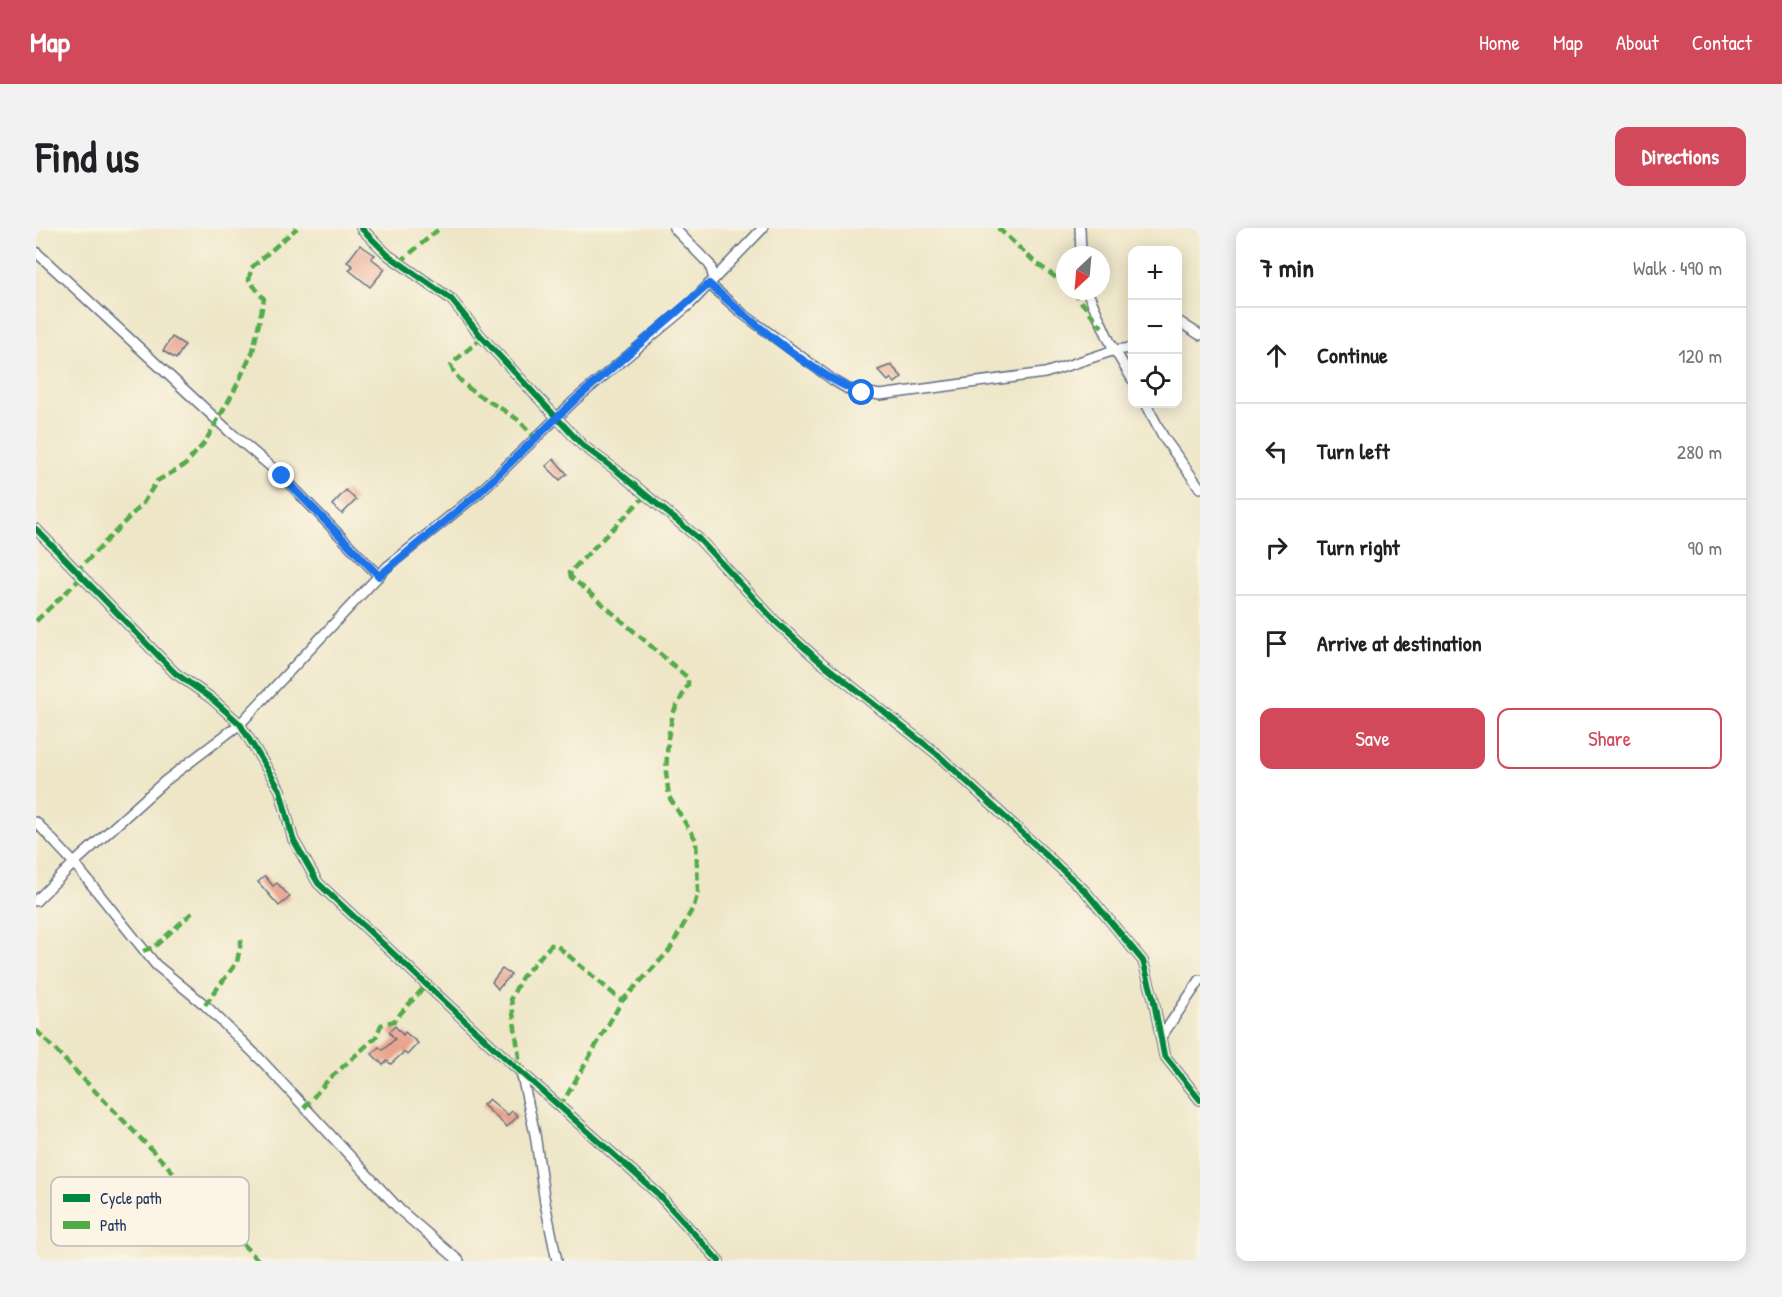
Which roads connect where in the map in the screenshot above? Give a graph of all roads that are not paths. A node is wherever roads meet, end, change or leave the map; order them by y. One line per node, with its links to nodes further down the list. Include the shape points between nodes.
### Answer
1 (361, 228): 15 (street, via 388,255 451,299)
2 (674, 228): 7 (street, via 710,264)
3 (763, 228): 7 (street)
4 (1080, 228): 5 (street)
5 (1081, 246)
6 (36, 252): 18 (street, via 282,476)
7 (712, 282): 12 (street, via 743,314 806,361 848,389 862,393 880,395 1046,373); 15 (street, via 575,400)
8 (1091, 300): 12 (street)
9 (1182, 324): 10 (street)
10 (1200, 335)
11 (1128, 348): 12 (street)
12 (1115, 350): 13 (street)
13 (1128, 372)
14 (1148, 408): 16 (street)
15 (559, 419): 18 (street, via 480,492); 24 (street, via 582,445 698,538 775,621 817,659 938,754 1086,892 1143,961)
16 (1200, 488)
17 (36, 529): 19 (street, via 175,673 212,698)
18 (379, 576): 19 (street)
19 (240, 724): 21 (street, via 165,781); 25 (street, via 280,790 293,838 318,883)
20 (36, 822): 21 (street)
21 (74, 863): 22 (street); 27 (street, via 156,965 205,1005 401,1211)
22 (36, 901)
23 (1200, 981): 24 (street)
24 (1161, 1037): 26 (street, via 1164,1055)
25 (521, 1072): 28 (street); 29 (street, via 658,1194)
26 (1200, 1100)
27 (459, 1261)
28 (557, 1261)
29 (719, 1261)

